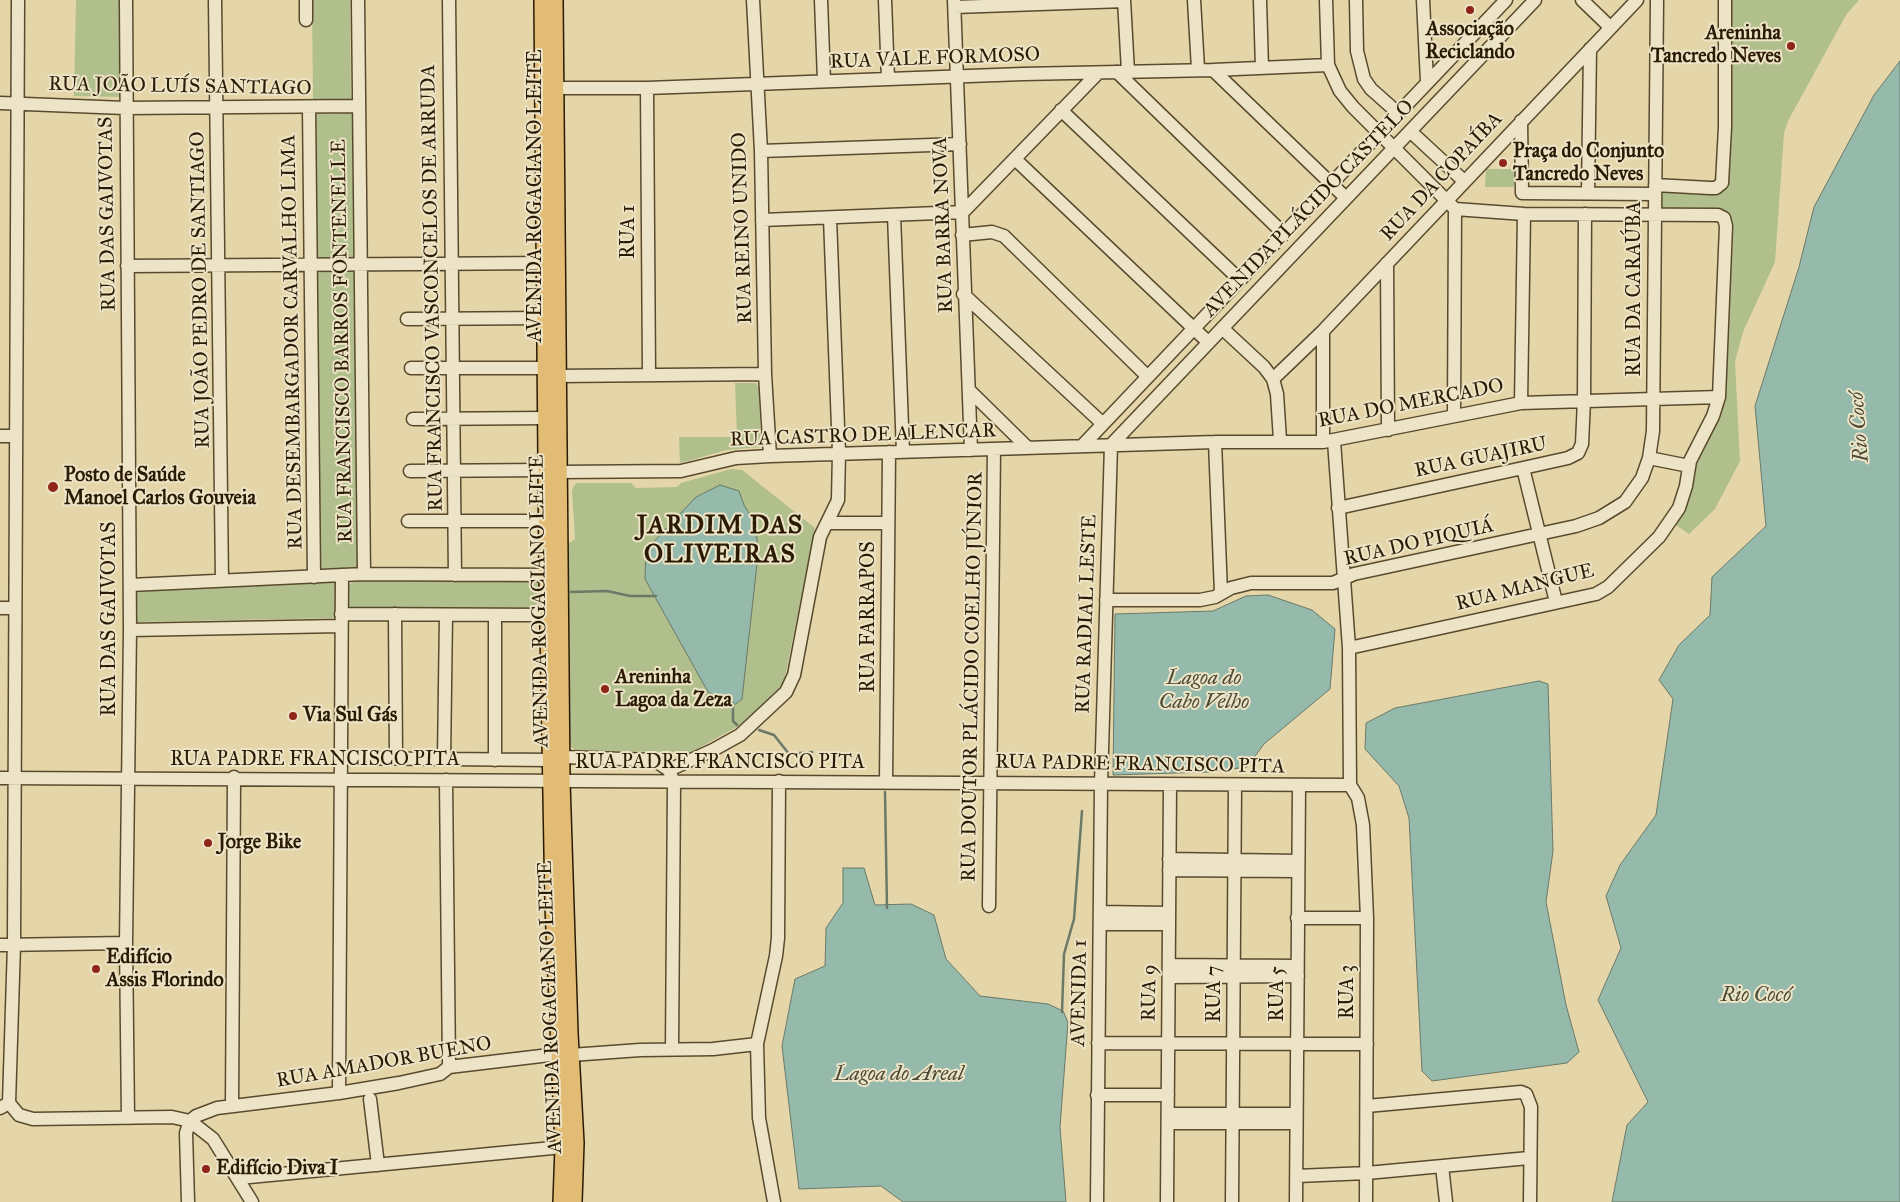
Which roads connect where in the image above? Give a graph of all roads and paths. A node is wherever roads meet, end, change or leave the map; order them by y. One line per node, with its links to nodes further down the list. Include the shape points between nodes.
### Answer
1 (18, 0): 42 (street)
2 (126, 0): 45 (street, RUA DAS GAIVOTAS)
3 (215, 0): 46 (street, RUA JOÃO PEDRO DE SANTIAGO)
4 (306, 0): 25 (street)
5 (358, 0): 43 (street, RUA FRANCISCO BARROS FONTENELLE)
6 (449, 0): 75 (street, RUA FRANCISCO VASCONCELOS DE ARRUDA)
7 (542, 0): 39 (main road, AVENIDA ROGACIANO LEITE)
8 (555, 0): 39 (main road, AVENIDA ROGACIANO LEITE)
9 (753, 0): 38 (street, RUA REINO UNIDO)
10 (821, 0): 36 (street)
11 (885, 0): 35 (street)
12 (1194, 0): 30 (street)
13 (1260, 0): 29 (street)
14 (1326, 0): 28 (street)
15 (1356, 0): 48 (street, via 1356,51 1364,79)
16 (1423, 0): 37 (street)
17 (1506, 0): 37 (street, AVENIDA PLÁCIDO CASTELO)
18 (1535, 0): 51 (street, AVENIDA PLÁCIDO CASTELO)
19 (1582, 0): 26 (street)
20 (1637, 0): 26 (street, RUA DA COPAÍBA)
21 (1657, 0): 58 (street, RUA DA CARAÚBA)
22 (1725, 0): 58 (street, via 1722,183 1716,188)
23 (1124, 1): 24 (street); 32 (street)
24 (954, 4): 34 (street, RUA BARRA NOVA)
25 (306, 20)
26 (1610, 27): 27 (street, RUA DA COPAÍBA)
27 (1590, 49): 49 (street, RUA DA COPAÍBA); 59 (street)
28 (1328, 65): 29 (street, RUA VALE FORMOSO); 50 (street, via 1345,98)
29 (1262, 68): 31 (street, RUA VALE FORMOSO)
30 (1198, 70): 31 (street, RUA VALE FORMOSO); 32 (street, RUA VALE FORMOSO)
31 (1213, 70): 57 (street)
32 (1123, 72): 33 (street, RUA VALE FORMOSO); 69 (street)
33 (1098, 73): 34 (street, RUA VALE FORMOSO); 47 (street)
34 (958, 76): 35 (street, RUA VALE FORMOSO); 52 (street, RUA BARRA NOVA)
35 (888, 79): 36 (street, RUA VALE FORMOSO)
36 (824, 81): 38 (street, RUA VALE FORMOSO)
37 (1427, 82): 48 (street, AVENIDA PLÁCIDO CASTELO)
38 (756, 84): 40 (street, RUA VALE FORMOSO); 54 (street, RUA REINO UNIDO)
39 (549, 88): 40 (street, RUA VALE FORMOSO); 72 (main road, AVENIDA ROGACIANO LEITE)
40 (647, 88): 91 (street, RUA 1)
41 (0, 103): 42 (street, RUA JOÃO LUÍS SANTIAGO)
42 (17, 103): 45 (street, RUA JOÃO LUÍS SANTIAGO); 107 (street)
43 (359, 106): 44 (street, RUA JOÃO LUÍS SANTIAGO); 74 (street, RUA FRANCISCO BARROS FONTENELLE)
44 (309, 107): 46 (street, RUA JOÃO LUÍS SANTIAGO); 73 (street, RUA DESEMBARGADOR CARVALHO LIMA)
45 (126, 108): 46 (street, RUA JOÃO LUÍS SANTIAGO); 76 (street, RUA DAS GAIVOTAS)
46 (217, 109): 77 (street, RUA JOÃO PEDRO DE SANTIAGO)
47 (1060, 110): 55 (street); 78 (street)
48 (1396, 115): 50 (street, AVENIDA PLÁCIDO CASTELO)
49 (1521, 121): 56 (street, RUA DA COPAÍBA); 59 (street, via 1522,193)
50 (1381, 130): 53 (street); 57 (street, AVENIDA PLÁCIDO CASTELO)
51 (1408, 132): 53 (street, AVENIDA PLÁCIDO CASTELO); 56 (street)
52 (960, 144): 54 (street); 62 (street, RUA BARRA NOVA)
53 (1396, 146): 60 (street, AVENIDA PLÁCIDO CASTELO); 61 (street)
54 (761, 151): 68 (street, RUA REINO UNIDO)
55 (1016, 159): 62 (street); 83 (street)
56 (1462, 182): 61 (street, RUA DA COPAÍBA)
57 (1331, 184): 60 (street); 69 (street, AVENIDA PLÁCIDO CASTELO)
58 (1655, 192): 59 (street); 63 (street, RUA DA CARAÚBA)
59 (1588, 193)
60 (1346, 198): 84 (street, AVENIDA PLÁCIDO CASTELO)
61 (1452, 201): 64 (street); 71 (street, RUA DA COPAÍBA); 100 (street)
62 (963, 212): 66 (street); 70 (street, RUA BARRA NOVA)
63 (1655, 212): 65 (street); 96 (street, RUA DA CARAÚBA); 97 (street, via 1724,218)
64 (1524, 214): 65 (street); 99 (street)
65 (1585, 214): 98 (street)
66 (894, 215): 67 (street); 117 (street)
67 (830, 218): 68 (street); 118 (street)
68 (762, 220): 90 (street, RUA REINO UNIDO)
69 (1283, 232): 78 (street, AVENIDA PLÁCIDO CASTELO)
70 (962, 234): 79 (street, RUA BARRA NOVA); 93 (street, via 992,232 1004,236)
71 (1387, 262): 85 (street, RUA DA COPAÍBA); 105 (street)
72 (551, 263): 75 (street); 80 (main road, AVENIDA ROGACIANO LEITE); 89 (main road, AVENIDA ROGACIANO LEITE)
73 (311, 264): 74 (street); 77 (street); 136 (street, RUA DESEMBARGADOR CARVALHO LIMA)
74 (362, 264): 75 (street); 133 (street, RUA FRANCISCO BARROS FONTENELLE)
75 (452, 264): 82 (street, RUA FRANCISCO VASCONCELOS DE ARRUDA)
76 (127, 266): 77 (street); 139 (street, RUA DAS GAIVOTAS)
77 (219, 266): 138 (street, RUA JOÃO PEDRO DE SANTIAGO)
78 (1239, 279): 83 (street, AVENIDA PLÁCIDO CASTELO)
79 (963, 294): 94 (street, RUA BARRA NOVA); 104 (street)
80 (545, 318): 82 (street); 89 (main road, AVENIDA ROGACIANO LEITE)
81 (407, 319): 82 (street)
82 (452, 320): 88 (street, RUA FRANCISCO VASCONCELOS DE ARRUDA)
83 (1193, 327): 86 (street); 93 (street, AVENIDA PLÁCIDO CASTELO)
84 (1222, 328): 86 (street, AVENIDA PLÁCIDO CASTELO); 92 (street)
85 (1323, 331): 92 (street, RUA DA COPAÍBA); 110 (street)
86 (1208, 342): 95 (street, AVENIDA PLÁCIDO CASTELO)
87 (411, 368): 88 (street)
88 (452, 369): 89 (street); 103 (street, RUA FRANCISCO VASCONCELOS DE ARRUDA)
89 (552, 372): 91 (street); 101 (main road, AVENIDA ROGACIANO LEITE); 125 (main road, AVENIDA ROGACIANO LEITE)
90 (765, 374): 91 (street); 119 (street, RUA REINO UNIDO)
91 (649, 375)
92 (1273, 379): 108 (street)
93 (1143, 380): 95 (street); 104 (street, AVENIDA PLÁCIDO CASTELO)
94 (970, 391): 113 (street); 115 (street, RUA BARRA NOVA)
95 (1155, 398): 112 (street, AVENIDA PLÁCIDO CASTELO)
96 (1653, 398): 97 (street, RUA DO MERCADO); 98 (street, RUA DO MERCADO); 120 (street, RUA DO PIQUIÁ)
97 (1719, 398): 121 (street, RUA MANGUE)
98 (1584, 400): 99 (street, RUA DO MERCADO); 122 (street, RUA GUAJIRU, via 1582,444 1578,453)
99 (1521, 403): 100 (street, RUA DO MERCADO)
100 (1454, 416): 105 (street, RUA DO MERCADO)
101 (545, 418): 103 (street); 125 (main road, AVENIDA ROGACIANO LEITE)
102 (413, 419): 103 (street)
103 (452, 420): 124 (street, RUA FRANCISCO VASCONCELOS DE ARRUDA)
104 (1102, 423): 111 (street, AVENIDA PLÁCIDO CASTELO)
105 (1388, 430): 110 (street, RUA DO MERCADO)
106 (0, 436): 107 (street)
107 (15, 436): 145 (street)
108 (1280, 440): 109 (street, RUA DO MERCADO); 110 (street, RUA DO MERCADO)
109 (1215, 442): 112 (street, RUA DO MERCADO); 140 (street)
110 (1329, 442): 126 (street)
111 (1083, 445): 112 (street, RUA CASTRO DE ALENCAR); 113 (street, RUA CASTRO DE ALENCAR)
112 (1110, 445): 142 (street, RUA RADIAL LESTE)
113 (1028, 448): 114 (street, RUA CASTRO DE ALENCAR)
114 (994, 449): 115 (street, RUA CASTRO DE ALENCAR); 167 (street, RUA DOUTOR PLÁCIDO COELHO JÚNIOR)
115 (970, 450): 117 (street, RUA CASTRO DE ALENCAR)
116 (889, 452): 117 (street, RUA CASTRO DE ALENCAR); 118 (street, RUA CASTRO DE ALENCAR); 131 (street, RUA FARRAPOS)
117 (903, 452)
118 (839, 453): 119 (street, RUA CASTRO DE ALENCAR); 130 (street, via 838,500)
119 (770, 456): 125 (street, RUA CASTRO DE ALENCAR, via 736,458 681,471)
120 (1649, 458): 121 (street); 132 (street, RUA DO PIQUIÁ, via 1634,490 1613,511)
121 (1689, 466): 143 (street, RUA MANGUE, via 1679,508 1659,537 1602,591)
122 (1523, 468): 126 (street, RUA GUAJIRU); 132 (street)
123 (410, 471): 124 (street, RUA CASTRO DE ALENCAR)
124 (453, 471): 125 (street, RUA CASTRO DE ALENCAR); 128 (street, RUA FRANCISCO VASCONCELOS DE ARRUDA)
125 (553, 471): 129 (main road, AVENIDA ROGACIANO LEITE); 141 (main road, AVENIDA ROGACIANO LEITE)
126 (1338, 508): 137 (street)
127 (408, 521): 128 (street)
128 (454, 521): 129 (street); 135 (street, RUA FRANCISCO VASCONCELOS DE ARRUDA)
129 (547, 521): 141 (main road, AVENIDA ROGACIANO LEITE)
130 (827, 523): 131 (street); 157 (street, via 818,547 792,681 780,700 750,727)
131 (888, 523): 166 (street, RUA FARRAPOS)
132 (1539, 535): 137 (street, RUA DO PIQUIÁ); 143 (street)
133 (364, 574): 134 (street); 135 (street)
134 (342, 575): 136 (street); 149 (street)
135 (455, 575): 141 (street)
136 (314, 577): 138 (street)
137 (1344, 578): 140 (street, RUA DO PIQUIÁ, via 1333,583 1250,583); 151 (street)
138 (222, 580): 139 (street)
139 (130, 585): 150 (street, RUA DAS GAIVOTAS)
140 (1221, 593): 142 (street, RUA DO PIQUIÁ, via 1200,600)
141 (554, 594): 148 (street); 154 (main road, AVENIDA ROGACIANO LEITE)
142 (1106, 600): 168 (street, RUA RADIAL LESTE)
143 (1556, 602): 151 (street, RUA MANGUE)
144 (0, 608): 145 (street)
145 (14, 608): 160 (street)
146 (395, 614): 147 (street); 149 (street); 153 (street)
147 (446, 615): 148 (street); 155 (street)
148 (495, 615): 156 (street)
149 (341, 620): 150 (street); 152 (street)
150 (130, 630): 161 (street, RUA DAS GAIVOTAS)
151 (1349, 648): 170 (street)
152 (341, 758): 153 (street, RUA PADRE FRANCISCO PITA); 162 (street)
153 (396, 758): 155 (street, RUA PADRE FRANCISCO PITA)
154 (556, 758): 156 (street, RUA PADRE FRANCISCO PITA); 157 (street, RUA PADRE FRANCISCO PITA, via 654,760); 164 (main road, AVENIDA ROGACIANO LEITE)
155 (444, 759): 156 (street, RUA PADRE FRANCISCO PITA)
156 (495, 760)
157 (672, 776): 164 (street, RUA PADRE FRANCISCO PITA); 165 (street, RUA PADRE FRANCISCO PITA); 193 (street)
158 (234, 777): 161 (street, RUA PADRE FRANCISCO PITA); 162 (street, RUA PADRE FRANCISCO PITA); 201 (street)
159 (0, 778): 160 (street, RUA PADRE FRANCISCO PITA)
160 (15, 778): 161 (street, RUA PADRE FRANCISCO PITA); 183 (street)
161 (127, 778): 181 (street, RUA DAS GAIVOTAS)
162 (341, 780): 163 (street, RUA PADRE FRANCISCO PITA); 196 (street)
163 (446, 780): 164 (street, RUA PADRE FRANCISCO PITA); 195 (street)
164 (557, 781): 194 (main road, AVENIDA ROGACIANO LEITE)
165 (779, 781): 166 (street, RUA PADRE FRANCISCO PITA); 188 (street, via 777,947)
166 (886, 782): 167 (street, RUA PADRE FRANCISCO PITA)
167 (992, 782): 168 (street, RUA PADRE FRANCISCO PITA); 176 (street, RUA DOUTOR PLÁCIDO COELHO JÚNIOR)
168 (1100, 784): 169 (street, RUA PADRE FRANCISCO PITA); 177 (street, AVENIDA 1)
169 (1170, 785): 171 (street, RUA PADRE FRANCISCO PITA); 173 (street, RUA 9)
170 (1350, 785): 172 (street, RUA PADRE FRANCISCO PITA); 179 (street, RUA 3, via 1358,798 1363,825)
171 (1235, 786): 172 (street, RUA PADRE FRANCISCO PITA); 174 (street, RUA 7)
172 (1299, 786): 175 (street, RUA 5)
173 (1169, 865): 174 (street); 180 (street, RUA 9)
174 (1235, 866): 175 (street); 185 (street, RUA 7)
175 (1297, 866): 178 (street, RUA 5)
176 (989, 906)
177 (1100, 918): 180 (street); 187 (street, AVENIDA 1)
178 (1297, 918): 179 (street); 186 (street, RUA 5)
179 (1368, 918): 191 (street, RUA 3)
180 (1169, 919): 184 (street, RUA 9)
181 (126, 943): 183 (street); 203 (street, RUA DAS GAIVOTAS)
182 (0, 945): 183 (street)
183 (14, 945): 200 (street)
184 (1169, 971): 185 (street); 189 (street, RUA 9)
185 (1233, 971): 186 (street); 190 (street, RUA 7)
186 (1297, 971): 192 (street, RUA 5)
187 (1098, 1043): 189 (street); 197 (street, AVENIDA 1)
188 (757, 1044): 193 (street, RUA AMADOR BUENO); 219 (street, via 759,1118)
189 (1168, 1044): 190 (street); 198 (street, RUA 9)
190 (1234, 1044): 192 (street); 205 (street, RUA 7)
191 (1367, 1044): 192 (street); 202 (street, RUA 3)
192 (1297, 1045): 206 (street, RUA 5)
193 (672, 1049): 194 (street, RUA AMADOR BUENO)
194 (564, 1055): 195 (street, RUA AMADOR BUENO); 208 (main road, AVENIDA ROGACIANO LEITE); 218 (main road, AVENIDA ROGACIANO LEITE, via 576,1143)
195 (450, 1067): 196 (street, RUA AMADOR BUENO, via 440,1074)
196 (339, 1094): 201 (street, RUA AMADOR BUENO)
197 (1097, 1095): 198 (street); 220 (street, AVENIDA 1)
198 (1168, 1095): 204 (street, RUA 9)
199 (370, 1099): 210 (street)
200 (4, 1105): 203 (street, via 19,1116 33,1119)
201 (232, 1106): 207 (street, RUA AMADOR BUENO)
202 (1367, 1106): 209 (street, via 1521,1092 1528,1096 1531,1107); 212 (street, RUA 3)
203 (128, 1118): 207 (street)
204 (1168, 1118): 205 (street, via 1174,1114); 221 (street, RUA 9)
205 (1233, 1118): 206 (street, via 1292,1114); 222 (street, RUA 7)
206 (1296, 1119): 213 (street, RUA 5)
207 (190, 1120): 214 (street, via 213,1139); 215 (street, via 186,1133)
208 (563, 1147): 210 (street); 217 (main road, AVENIDA ROGACIANO LEITE)
209 (1529, 1158): 211 (street); 226 (street)
210 (378, 1165): 214 (street)
211 (1442, 1166): 212 (street); 225 (street)
212 (1367, 1173): 213 (street); 224 (street, RUA 3)
213 (1297, 1176): 223 (street, RUA 5)
214 (239, 1178): 216 (street)
215 (188, 1202)
216 (252, 1202)
217 (561, 1202)
218 (574, 1202)
219 (774, 1202)
220 (1097, 1202)
221 (1167, 1202)
222 (1232, 1202)
223 (1296, 1202)
224 (1366, 1202)
225 (1446, 1202)
226 (1530, 1202)

